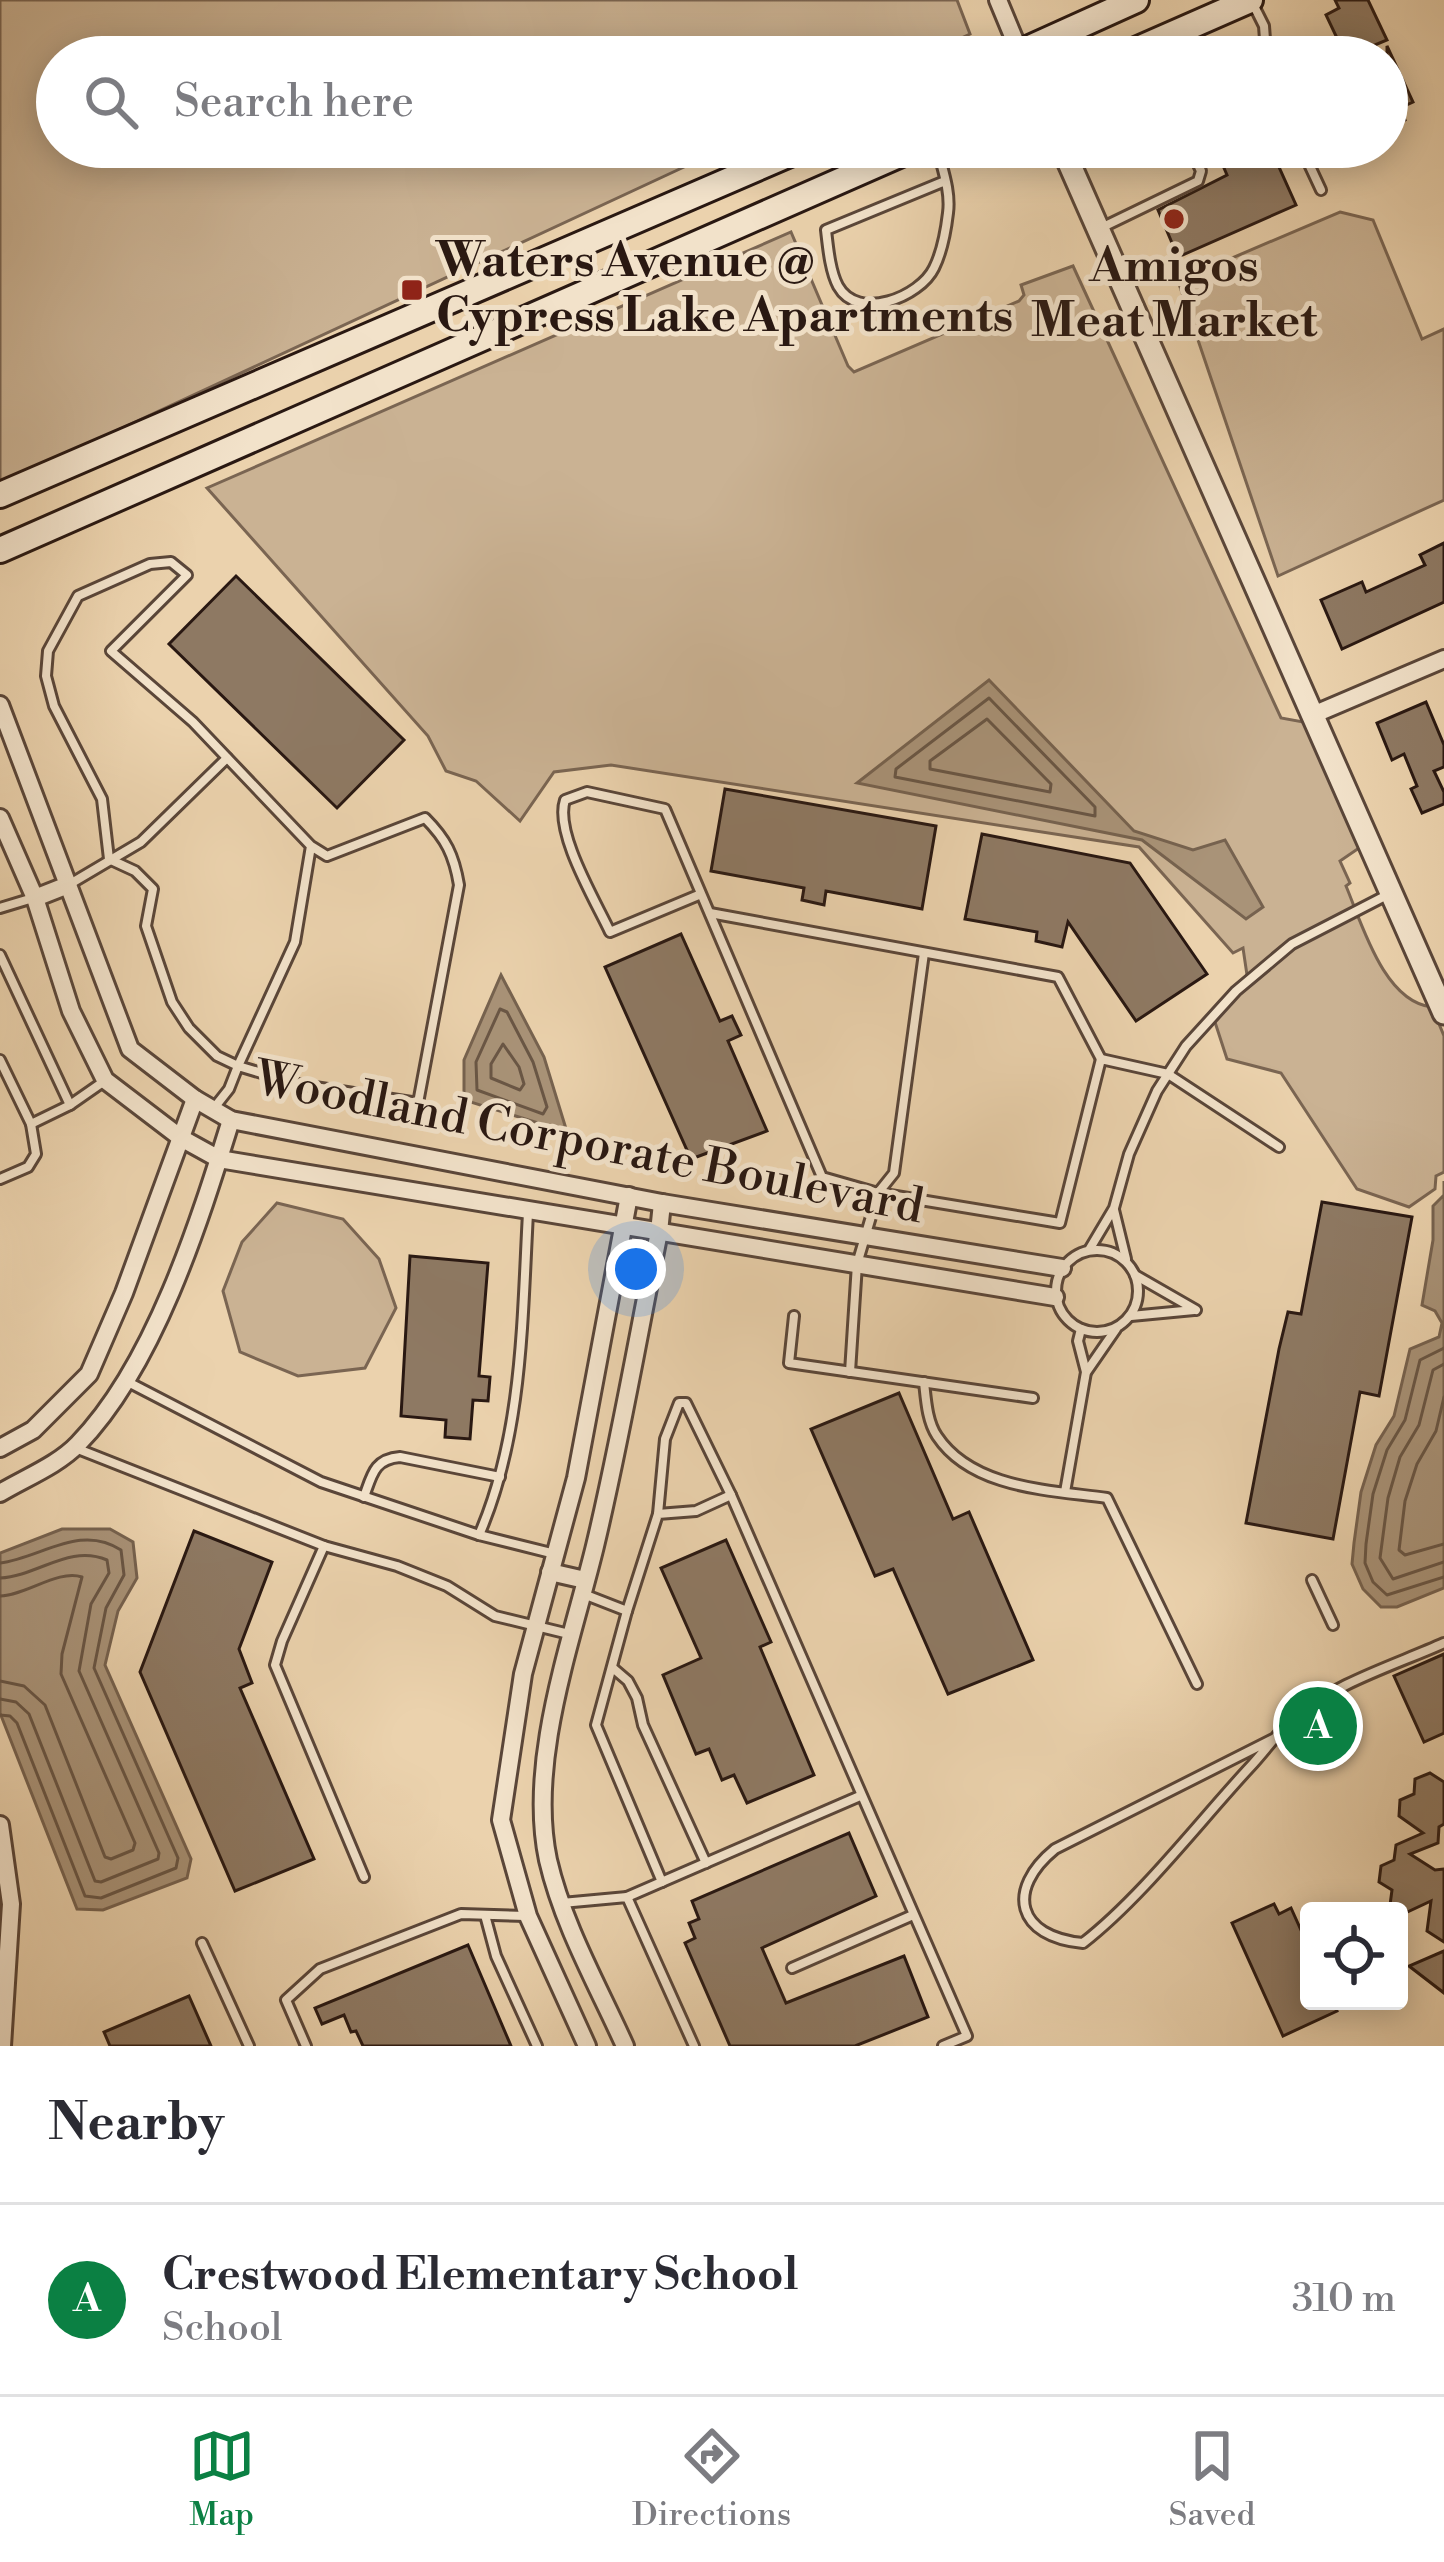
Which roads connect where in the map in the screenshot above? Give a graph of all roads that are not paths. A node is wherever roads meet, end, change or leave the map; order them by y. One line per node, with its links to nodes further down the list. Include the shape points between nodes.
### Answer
1 (998, 0): 4 (street)
2 (1136, 0): 5 (main road)
3 (1251, 0): 6 (main road); 7 (lane)
4 (1010, 36)
5 (1060, 36)
6 (1178, 36)
7 (1265, 36)
8 (757, 168): 17 (main road)
9 (869, 168): 18 (main road)
10 (942, 168): 14 (lane)
11 (1072, 168): 16 (street)
12 (1200, 168): 16 (lane, via 1198,181)
13 (1311, 168): 15 (lane)
14 (945, 182): 14 (lane, via 943,243 923,284 874,304 839,288 826,230)
15 (1321, 190)
16 (1100, 228): 21 (street)
17 (0, 495)
18 (0, 550)
19 (1444, 659): 21 (street)
20 (0, 705): 26 (street, Woodland Corporate Boulevard)
21 (1315, 714): 27 (street)
22 (227, 758): 24 (lane); 25 (lane, via 141,842); 25 (lane, via 111,651 187,575 171,562 150,564 78,596 47,651 46,676 102,799)
23 (0, 818): 29 (street, Woodland Corporate Boulevard)
24 (311, 846): 37 (lane, via 295,942); 37 (lane, via 327,856 425,818 447,840 459,885 418,1103)
25 (110, 859): 26 (lane); 37 (lane, via 153,889 146,926 172,1002 217,1056)
26 (68, 885): 29 (street); 40 (street, Woodland Corporate Boulevard, via 130,1049)
27 (1392, 893): 34 (street); 38 (lane, via 1292,944 1236,991)
28 (701, 894): 28 (lane, via 665,809 587,791 565,800 560,814 569,841 610,932); 31 (lane)
29 (35, 898): 30 (lane); 39 (street, Woodland Corporate Boulevard, via 71,1012)
30 (0, 908)
31 (710, 913): 32 (lane); 49 (lane, via 822,1177)
32 (923, 953): 35 (lane, via 1058,977); 49 (lane, via 894,1173)
33 (0, 955): 41 (lane)
34 (1444, 1013)
35 (1101, 1059): 38 (lane); 49 (lane, via 1060,1223)
36 (0, 1060): 44 (lane)
37 (238, 1066): 42 (lane)
38 (1168, 1074): 46 (lane); 52 (lane, via 1129,1154)
39 (105, 1080): 41 (lane); 45 (street, Woodland Corporate Boulevard)
40 (195, 1099): 42 (street, Woodland Corporate Boulevard); 45 (street)
41 (70, 1106): 44 (lane)
42 (213, 1109): 43 (street, Woodland Corporate Boulevard)
43 (231, 1120): 47 (street); 50 (street, Woodland Corporate Boulevard)
44 (31, 1124): 48 (lane, via 36,1154)
45 (182, 1138): 47 (street, Woodland Corporate Boulevard); 72 (street, via 89,1374 33,1430)
46 (1279, 1147)
47 (219, 1159): 53 (street, Woodland Corporate Boulevard); 69 (street)
48 (0, 1179)
49 (878, 1193): 56 (lane)
50 (628, 1196): 51 (street, Woodland Corporate Boulevard); 54 (street)
51 (662, 1203): 55 (street); 56 (street, Woodland Corporate Boulevard)
52 (1114, 1208): 57 (lane); 58 (lane)
53 (528, 1210): 54 (street, Woodland Corporate Boulevard); 74 (lane, via 521,1361)
54 (625, 1226): 55 (street, Woodland Corporate Boulevard); 82 (street)
55 (659, 1232): 59 (street, Woodland Corporate Boulevard); 84 (street)
56 (866, 1237): 59 (lane); 60 (street, Woodland Corporate Boulevard)
57 (1090, 1250): 58 (lane); 60 (lane)
58 (1126, 1261): 61 (lane)
59 (857, 1264): 62 (street, Woodland Corporate Boulevard); 67 (lane)
60 (1061, 1268): 62 (lane)
61 (1136, 1275): 64 (lane); 64 (lane, via 1196,1310)
62 (1055, 1298): 66 (lane)
63 (794, 1316): 67 (lane, via 789,1364)
64 (1130, 1316): 65 (lane)
65 (1117, 1327): 66 (lane); 68 (lane)
66 (1081, 1329): 68 (lane)
67 (850, 1372): 70 (lane)
68 (1086, 1372): 75 (lane)
69 (127, 1381): 73 (street); 78 (lane)
70 (924, 1382): 71 (lane); 75 (lane, via 935,1434 959,1462)
71 (1033, 1398)
72 (0, 1448)
73 (75, 1448): 76 (street); 81 (lane)
74 (500, 1477): 78 (lane, via 386,1458); 80 (lane)
75 (1065, 1492): 91 (lane, via 1107,1498)
76 (0, 1493)
77 (730, 1495): 79 (lane, via 696,1511); 79 (lane, via 698,1423 679,1403 665,1439); 93 (lane)
78 (364, 1497): 80 (lane)
79 (658, 1514): 85 (lane)
80 (478, 1535): 82 (lane)
81 (324, 1546): 87 (lane, via 397,1566 495,1616); 96 (lane, via 275,1665)
82 (553, 1563): 84 (street); 87 (street)
83 (1312, 1580): 86 (lane)
84 (584, 1587): 85 (lane); 88 (street)
85 (627, 1611): 90 (lane)
86 (1333, 1625)
87 (536, 1626): 88 (lane); 102 (street, via 501,1820)
88 (570, 1634): 99 (street, via 542,1808)
89 (1444, 1643): 92 (lane, via 1318,1700)
90 (614, 1669): 95 (lane, via 637,1698); 97 (lane, via 596,1725)
91 (1196, 1684)
92 (1277, 1737): 92 (lane, via 1055,1849 1025,1882 1027,1914 1061,1941 1083,1942)
93 (860, 1796): 95 (lane); 103 (lane)
94 (0, 1825): 100 (street)
95 (706, 1863): 97 (lane)
96 (364, 1877)
97 (662, 1882): 98 (lane)
98 (627, 1898): 99 (lane); 113 (lane)
99 (561, 1904): 102 (street); 112 (street)
100 (5, 1905): 107 (street)
101 (484, 1915): 102 (lane); 109 (lane, via 461,1914 310,1976 286,2000); 110 (lane)
102 (528, 1916): 111 (street)
103 (913, 1916): 105 (lane); 106 (lane)
104 (202, 1943): 108 (lane)
105 (792, 1969)
106 (969, 2041): 114 (lane)
107 (2, 2046)
108 (249, 2046)
109 (306, 2046)
110 (537, 2046)
111 (587, 2046)
112 (625, 2046)
113 (694, 2046)
114 (943, 2046)

